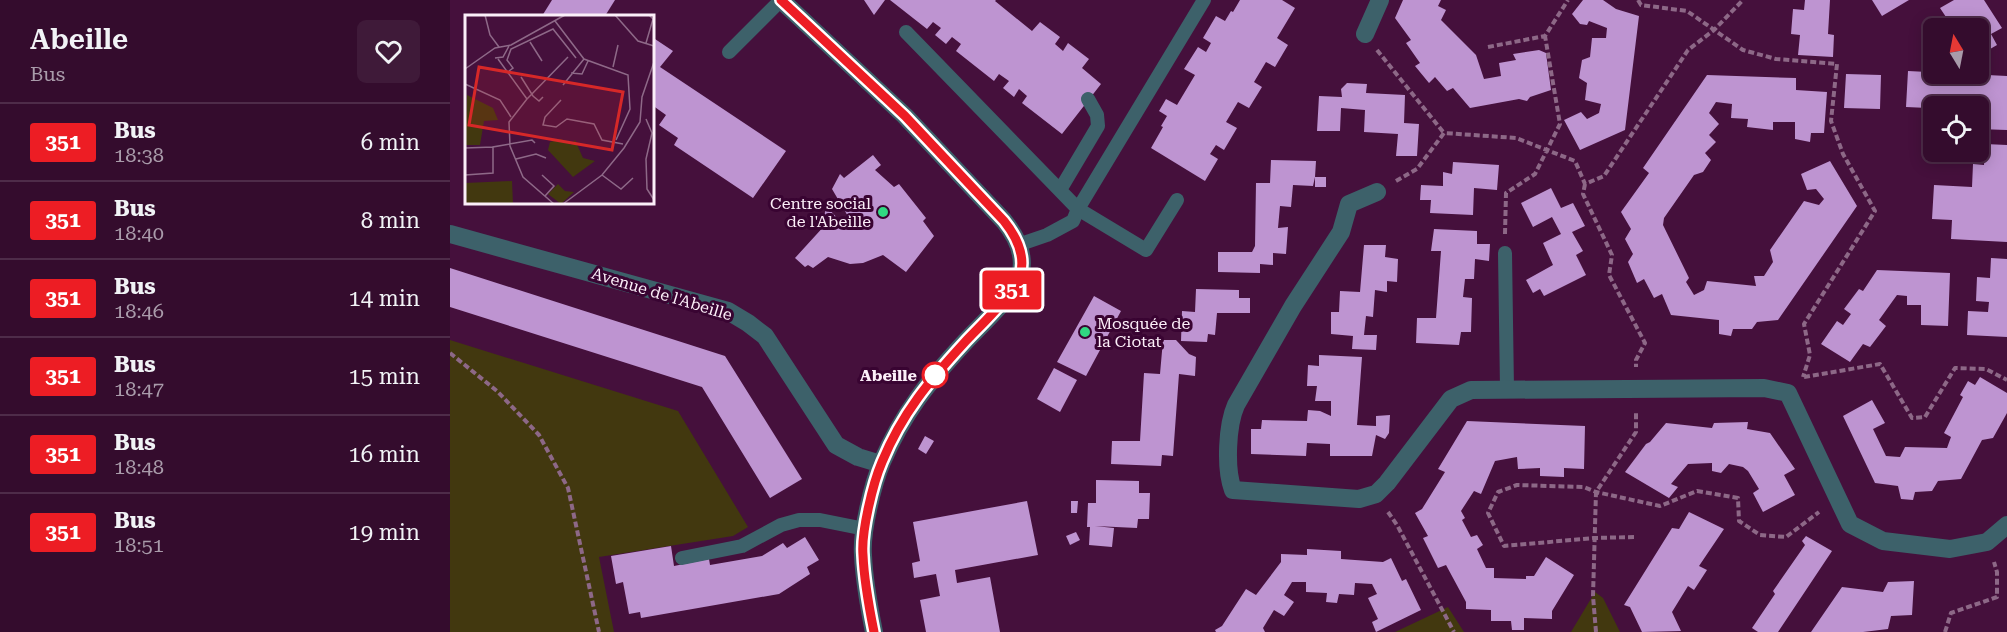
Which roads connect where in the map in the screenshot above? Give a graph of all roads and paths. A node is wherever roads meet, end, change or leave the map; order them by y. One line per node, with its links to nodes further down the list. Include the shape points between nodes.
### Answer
1 (781, 0): 12 (lane); 21 (street, via 905,116 1004,221)
2 (1204, 0): 19 (lane)
3 (1380, 0): 9 (street)
4 (1568, 0): 10 (path)
5 (1638, 0): 7 (path, via 1641,5 1687,11)
6 (1743, 0): 7 (path)
7 (1714, 30): 15 (path, via 1688,50 1604,176 1585,184 1575,160); 24 (path, via 1743,50 1776,60 1837,64 1831,121 1843,154 1875,211 1804,324 1810,355)
8 (906, 32): 16 (lane)
9 (1365, 34): 14 (path)
10 (1545, 36): 11 (path); 15 (path, via 1560,124)
11 (1488, 48)
12 (729, 52)
13 (1088, 99): 16 (lane, via 1098,126)
14 (1444, 133): 15 (path, via 1516,138); 17 (path, via 1417,169)
15 (1545, 149): 22 (path, via 1535,174 1506,193)
16 (1060, 190): 19 (lane)
17 (1377, 192): 29 (street, via 1349,204 1341,232 1236,405 1230,417 1228,478 1233,490 1359,499)
18 (1177, 200): 19 (lane, via 1146,250)
19 (1078, 209): 21 (lane, via 1073,221)
20 (450, 234): 28 (street, Avenue de l'Abeille, via 728,311 765,336 836,445)
21 (1018, 245): 28 (street, via 1022,258 1020,276 1010,292 911,405)
22 (1505, 253): 26 (lane)
23 (450, 353): 36 (path, via 497,392 539,435 568,488)
24 (1804, 377): 25 (path, via 1880,364 1912,418 1925,417 1955,368 1986,369); 27 (path)
25 (2007, 380)
26 (1507, 389): 27 (street, via 1764,388); 29 (street, via 1471,390 1450,399)
27 (1788, 393): 30 (street)
28 (881, 464): 32 (street)
29 (1376, 494): 38 (path, via 1397,525)
30 (1836, 499): 33 (path, via 1786,537 1760,535 1738,521 1738,498 1697,491 1660,506 1584,487 1516,484 1498,492 1488,513 1504,546); 34 (street, via 1850,524 1883,541 1950,549)
31 (2007, 525): 34 (street)
32 (865, 529): 35 (lane, via 798,520 742,546); 37 (street, via 862,554)
33 (1634, 537)
34 (1987, 543): 39 (path, via 1997,572 1997,597 1951,613)
35 (682, 558)
36 (599, 632)
37 (874, 632)
38 (1454, 632)
39 (1945, 632)

